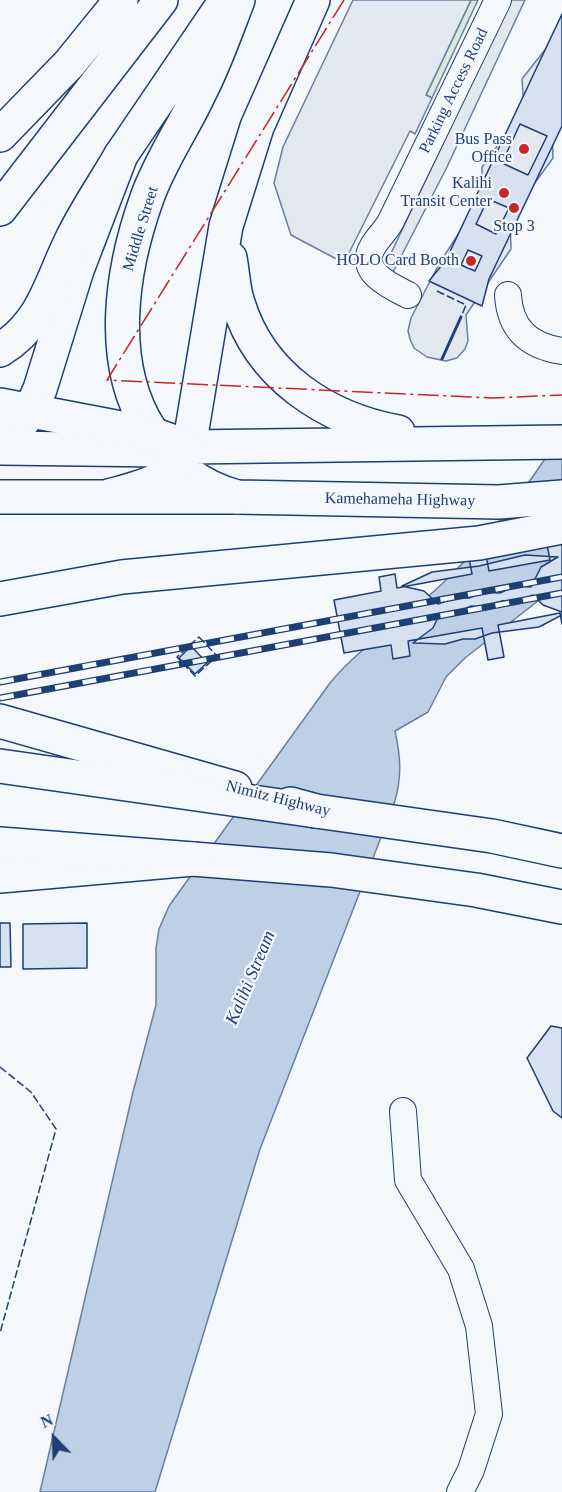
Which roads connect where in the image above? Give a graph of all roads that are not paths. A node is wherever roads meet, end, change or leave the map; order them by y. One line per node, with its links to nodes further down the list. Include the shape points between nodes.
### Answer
1 (121, 0): 7 (main road, via 69,64)
2 (161, 0): 9 (main road)
3 (226, 0): 8 (main road)
4 (238, 0): 20 (main road, Middle Street, via 201,91 147,196 131,252 123,323 126,376 132,398)
5 (313, 0): 10 (main road, via 258,127)
6 (498, 0): 11 (lane, Parking Access Road, via 391,220 370,252 370,266 378,278)
7 (0, 135)
8 (121, 155): 13 (main road, via 72,239 40,312 27,330); 15 (main road, via 77,270 42,385)
9 (0, 208)
10 (226, 226): 17 (main road, via 237,302 249,332 285,379 312,400 372,427); 20 (main road)
11 (408, 295)
12 (508, 295): 14 (lane, via 511,315 523,335 541,346)
13 (0, 350)
14 (562, 351)
15 (15, 408): 16 (main road, via 21,424); 20 (main road)
16 (0, 437)
17 (450, 441): 18 (main road); 20 (main road)
18 (553, 442)
19 (0, 448): 20 (main road)
20 (171, 449): 21 (main road, via 165,477); 23 (main road, via 190,478)
21 (109, 496): 22 (main road); 23 (main road, Kamehameha Highway)
22 (0, 497)
23 (237, 497): 24 (main road, Kamehameha Highway, via 499,502)
24 (562, 497)
25 (562, 527): 26 (main road, via 479,543 122,577)
26 (0, 599)
27 (0, 721): 29 (main road, Nimitz Highway)
28 (0, 765): 29 (main road)
29 (207, 788): 31 (main road, Nimitz Highway, via 316,811 492,836)
30 (0, 844): 32 (main road)
31 (562, 851)
32 (193, 859): 33 (main road); 34 (main road, via 331,870 476,890)
33 (0, 876)
34 (562, 907)
35 (403, 1111): 36 (lane, via 408,1180 461,1269 479,1326 489,1414)
36 (460, 1492)

